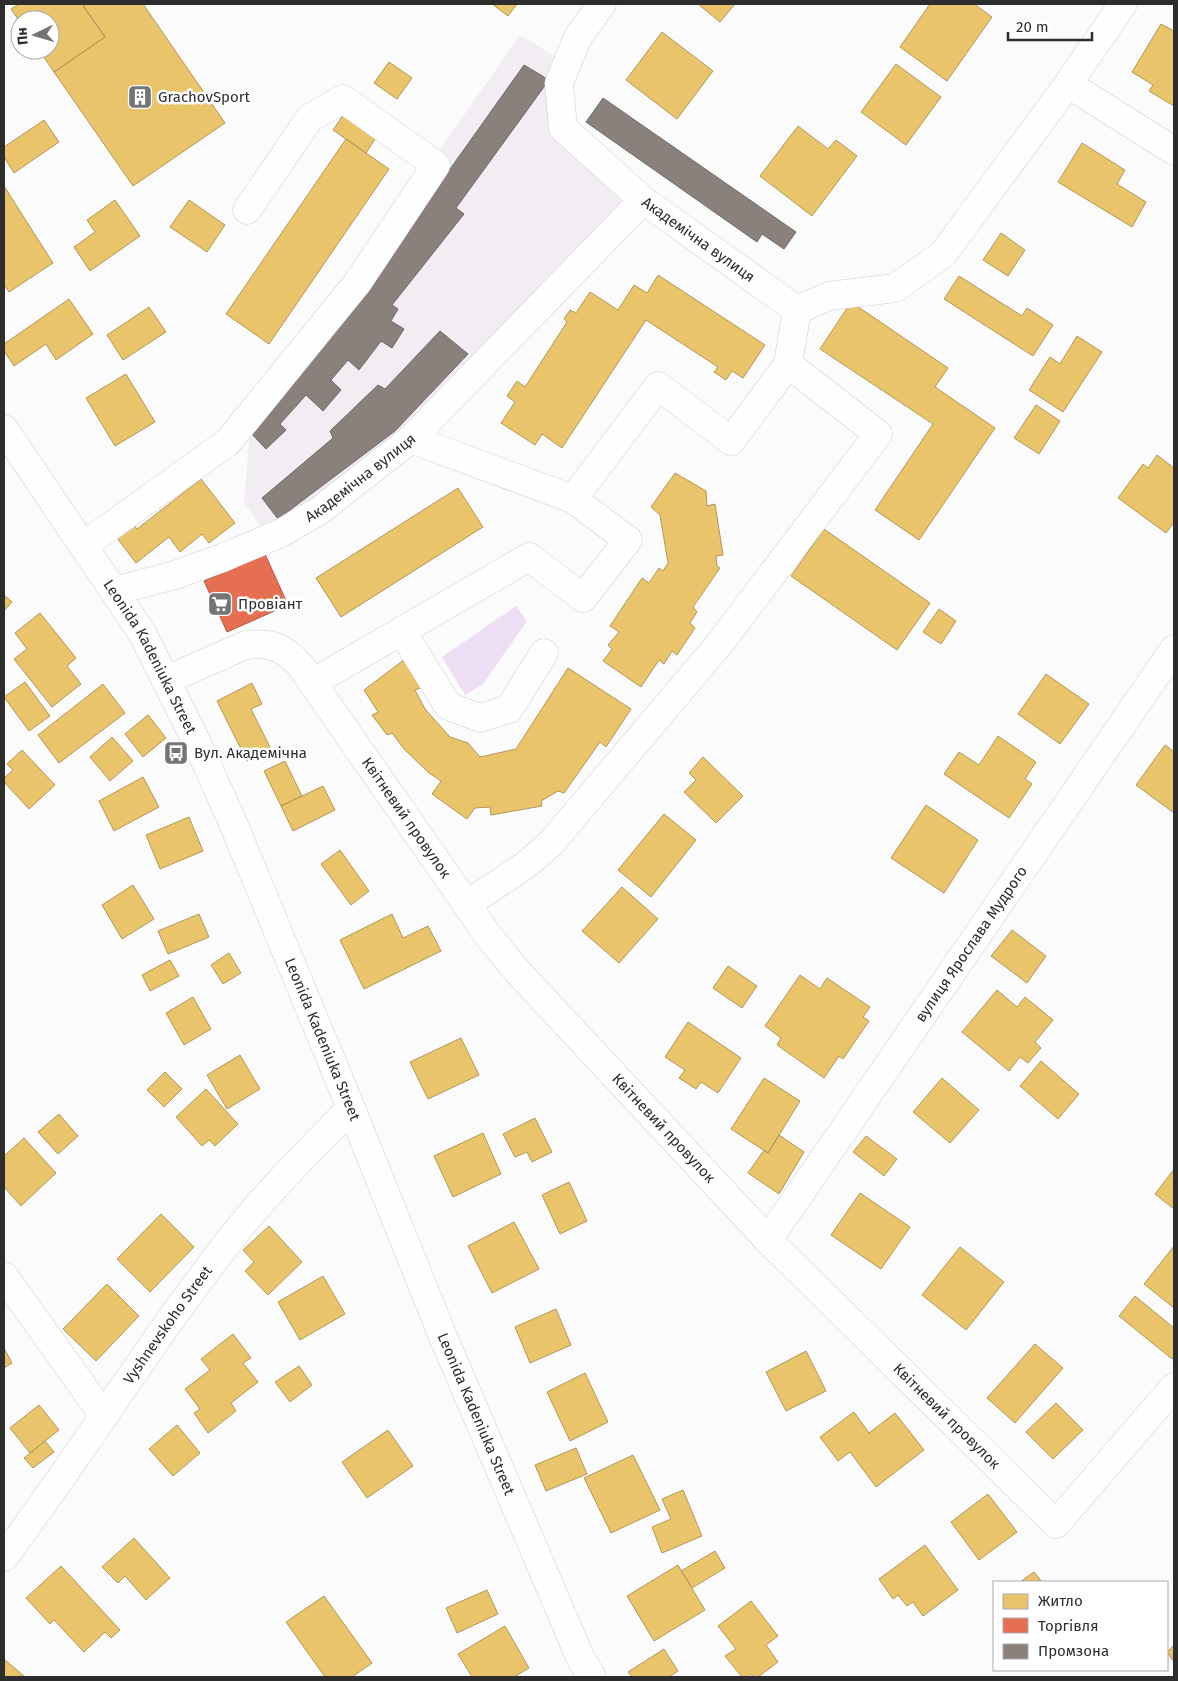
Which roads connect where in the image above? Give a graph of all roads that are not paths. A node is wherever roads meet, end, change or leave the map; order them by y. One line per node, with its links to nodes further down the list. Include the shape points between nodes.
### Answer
1 (602, 4): 5 (street, via 578,37 559,83 563,128)
2 (1123, 4): 3 (street)
3 (1068, 84): 4 (street); 7 (street, via 943,254 894,288 829,296)
4 (1174, 151)
5 (643, 200): 7 (street, Академічна вулиця); 10 (street, Академічна вулиця)
6 (247, 210): 12 (street, via 310,118 343,99 436,165 358,282 228,442)
7 (797, 310): 8 (street)
8 (788, 364): 11 (street, via 731,441 658,386); 19 (street, via 878,434 721,642 551,844)
9 (4, 429): 12 (street, Leonida Kadeniuka Street)
10 (411, 438): 11 (street); 13 (street, Академічна вулиця, via 318,511 287,529 196,568)
11 (574, 499): 14 (street, via 628,540 583,598 529,557)
12 (83, 546): 13 (street, Leonida Kadeniuka Street)
13 (114, 591): 17 (street, Leonida Kadeniuka Street, via 142,633)
14 (402, 631): 16 (street, via 448,706 480,718 509,708); 18 (street)
15 (1174, 649): 21 (street, вулиця Ярослава Мудрого)
16 (544, 653)
17 (166, 680): 18 (street, Квітневий провулок, via 246,645 258,644 270,645 291,656); 20 (street, Leonida Kadeniuka Street, via 230,816)
18 (312, 683): 19 (street, Квітневий провулок)
19 (466, 905): 21 (street, Квітневий провулок, via 518,972)
20 (351, 1108): 24 (street, Vyshnevskoho Street, via 274,1187 233,1235); 26 (street, Leonida Kadeniuka Street, via 444,1339 580,1657)
21 (768, 1240): 23 (street, Квітневий провулок, via 1056,1524)
22 (4, 1276): 24 (street)
23 (1174, 1387)
24 (104, 1416): 25 (street, Vyshnevskoho Street)
25 (4, 1557)
26 (592, 1677)

